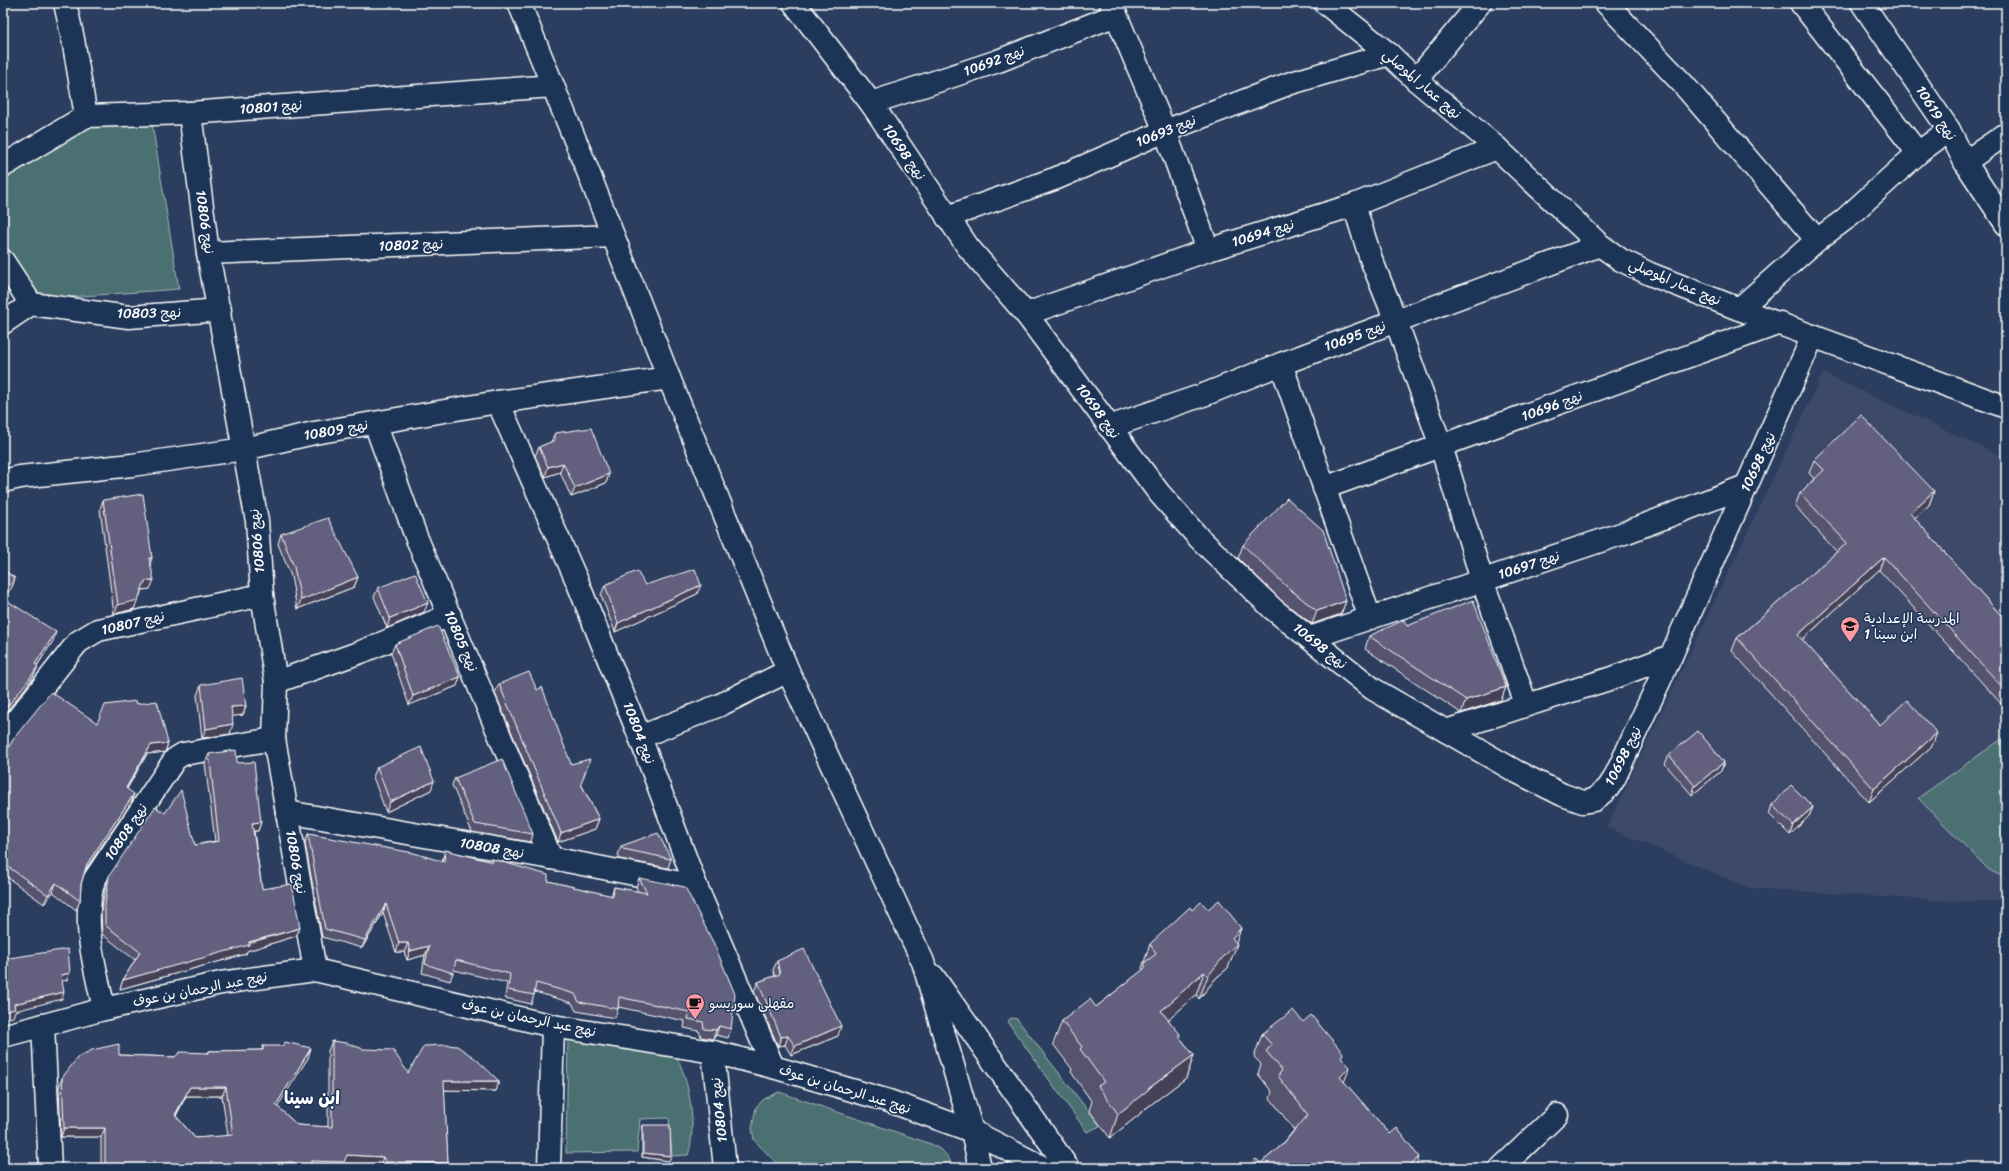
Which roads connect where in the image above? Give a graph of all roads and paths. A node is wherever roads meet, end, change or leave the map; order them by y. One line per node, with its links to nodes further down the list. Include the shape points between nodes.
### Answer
1 (65, 3): 15 (street)
2 (519, 3): 12 (street)
3 (794, 3): 13 (street, نهج 10698)
4 (1325, 3): 10 (street, نهج عمار الموصلي)
5 (1480, 3): 11 (street)
6 (1606, 3): 27 (street, via 1683,84)
7 (1801, 3): 20 (street)
8 (1862, 3): 16 (street, نهج 10619)
9 (1114, 9): 13 (street, نهج 10692, via 998,61); 17 (street)
10 (1388, 54): 11 (street, نهج عمار الموصلي); 17 (street, نهج 10693, via 1288,84)
11 (1416, 80): 19 (street, نهج عمار الموصلي)
12 (553, 86): 14 (street, نهج 10801); 26 (street)
13 (872, 103): 24 (street, نهج 10698)
14 (190, 113): 15 (street, نهج 10801); 30 (street, نهج 10806)
15 (86, 116): 22 (street, نهج 10801)
16 (1949, 130): 20 (street); 21 (street, نهج 10619)
17 (1165, 131): 24 (street, نهج 10693, via 1057,178); 29 (street)
18 (2006, 134): 21 (street)
19 (1497, 148): 23 (street, نهج 10694); 28 (street, نهج عمار الموصلي)
20 (1918, 153): 27 (street, via 1863,200 1844,220)
21 (1965, 162): 25 (street, نهج 10619)
22 (3, 166)
23 (1354, 205): 29 (street, نهج 10694); 36 (street, via 1371,259)
24 (947, 216): 35 (street, نهج 10698, via 968,247)
25 (2006, 224)
26 (613, 236): 30 (street, نهج 10802); 41 (street)
27 (1817, 240): 33 (street)
28 (1600, 245): 33 (street, نهج عمار الموصلي, via 1621,260 1650,274); 36 (street, نهج 10695)
29 (1208, 250): 35 (street, نهج 10694)
30 (208, 253): 34 (street, نهج 10806)
31 (3, 261): 32 (street)
32 (31, 304): 34 (street, نهج 10803, via 129,316); 37 (street)
33 (1739, 308): 38 (street, نهج عمار الموصلي)
34 (220, 310): 47 (street, نهج 10806)
35 (1026, 314): 45 (street, نهج 10698)
36 (1396, 321): 40 (street, نهج 10695); 46 (street)
37 (3, 323)
38 (1780, 323): 39 (street, نهج عمار الموصلي); 46 (street, نهج 10696)
39 (1813, 336): 43 (street, نهج عمار الموصلي); 49 (street, نهج 10698)
40 (1281, 364): 45 (street, نهج 10695, via 1206,394); 50 (street)
41 (669, 378): 42 (street, نهج 10809); 57 (street)
42 (498, 402): 44 (street, نهج 10809); 62 (street, نهج 10804, via 577,581)
43 (2006, 407)
44 (374, 423): 47 (street, نهج 10809, via 314,433); 53 (street, نهج 10805, via 415,534)
45 (1110, 427): 55 (street, نهج 10698, via 1159,493 1199,538 1273,609)
46 (1441, 446): 50 (street, نهج 10696); 51 (street)
47 (244, 450): 48 (street, نهج 10809); 52 (street, نهج 10806, via 257,521)
48 (3, 481)
49 (1746, 486): 51 (street, نهج 10697, via 1627,532); 56 (street, نهج 10698)
50 (1324, 488): 54 (street)
51 (1482, 580): 54 (street, نهج 10697); 59 (street)
52 (262, 595): 58 (street, نهج 10806); 61 (street, نهج 10807, via 98,630 78,642)
53 (450, 615): 58 (street, via 361,652); 65 (street, نهج 10805)
54 (1370, 618): 55 (street, نهج 10697)
55 (1310, 638): 60 (street, نهج 10698, via 1373,689)
56 (1672, 656): 59 (street); 60 (street, نهج 10698, via 1614,779 1594,800 1583,802 1568,797 1517,772)
57 (788, 671): 62 (street, via 720,705); 67 (street)
58 (276, 682): 63 (street, نهج 10806)
59 (1526, 704): 60 (street)
60 (1446, 731)
61 (4, 733)
62 (640, 737): 66 (street, نهج 10804)
63 (274, 739): 64 (street, نهج 10806); 69 (street, نهج 10808, via 183,754 176,758 94,880 89,897 89,925)
64 (287, 812): 65 (street, نهج 10808); 68 (street, نهج 10806)
65 (551, 858): 66 (street, نهج 10808)
66 (696, 886): 74 (street, نهج 10804)
67 (923, 962): 76 (street); 82 (street)
68 (315, 970): 69 (street, نهج عبد الرحمان بن عوف, via 221,983); 71 (street, نهج عبد الرحمان بن عوف)
69 (104, 1009): 70 (street, نهج عبد الرحمان بن عوف)
70 (43, 1025): 72 (street, نهج عبد الرحمان بن عوف); 77 (street)
71 (553, 1026): 73 (street, نهج عبد الرحمان بن عوف); 78 (street)
72 (3, 1036)
73 (713, 1052): 74 (street, نهج عبد الرحمان بن عوف); 79 (street, نهج 10804)
74 (773, 1067): 76 (street, نهج عبد الرحمان بن عوف, via 889,1101)
75 (1557, 1116): 83 (street)
76 (972, 1131): 80 (street); 81 (street, نهج عبد الرحمان بن عوف)
77 (50, 1168)
78 (549, 1168)
79 (725, 1168)
80 (980, 1168)
81 (1044, 1168)
82 (1068, 1168)
83 (1501, 1168)

